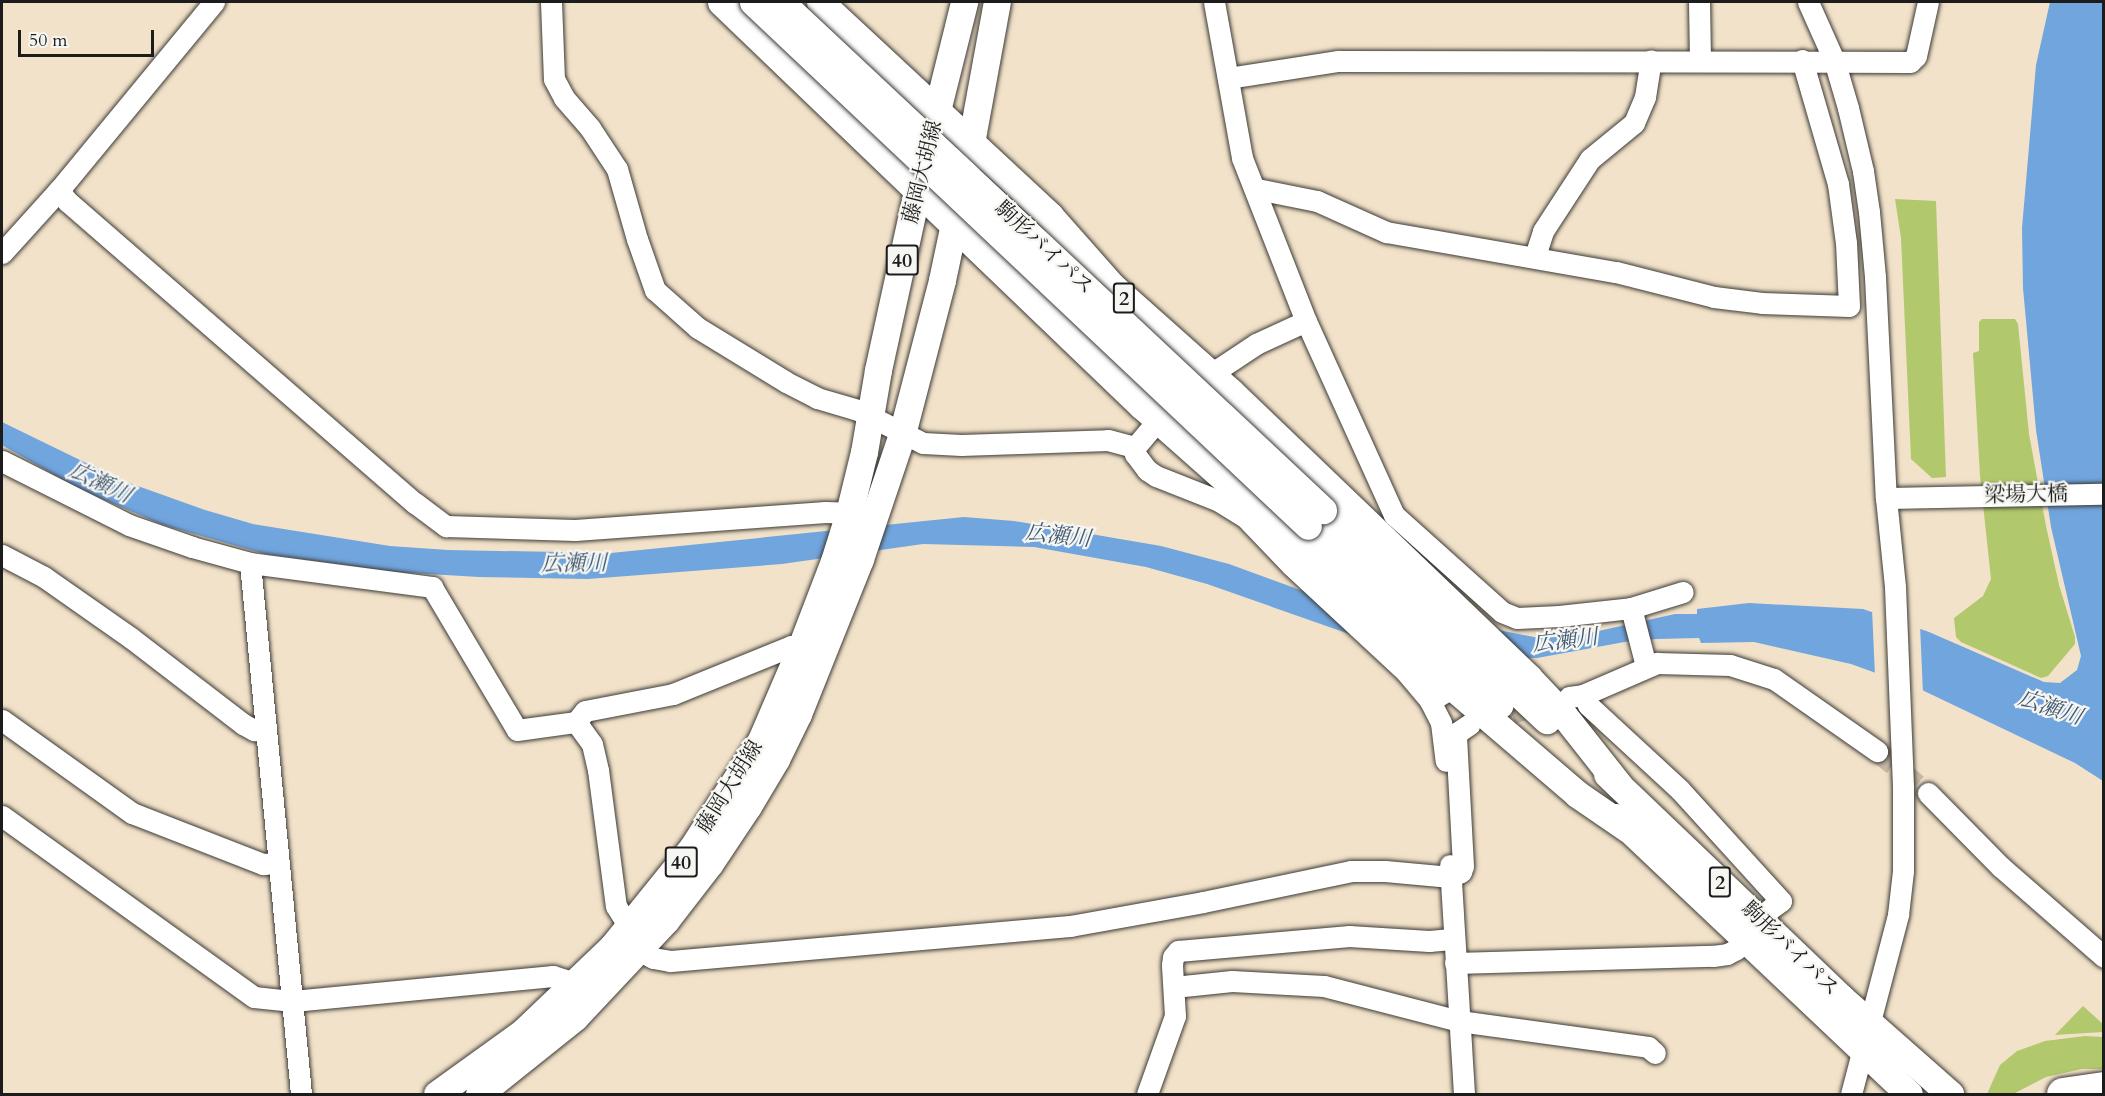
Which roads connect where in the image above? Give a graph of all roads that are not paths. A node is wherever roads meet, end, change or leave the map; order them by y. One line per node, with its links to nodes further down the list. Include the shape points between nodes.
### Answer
1 (214, 2): 23 (street)
2 (551, 2): 32 (street, via 554,79 617,169 656,290 698,328 786,382 817,398)
3 (722, 2): 24 (main road, 2)
4 (753, 2): 40 (main road, 駒形バイパス / 2, bridge)
5 (781, 2): 40 (main road, 駒形バイパス / 2, bridge)
6 (820, 2): 20 (main road, 2)
7 (958, 2): 14 (main road)
8 (964, 2): 14 (main road, 藤岡大胡線 / 40)
9 (997, 2): 21 (main road, 藤岡大胡線 / 40)
10 (1214, 2): 19 (street)
11 (1699, 2): 18 (street)
12 (1808, 2): 17 (street)
13 (1928, 2): 17 (street, via 1916,56 1910,62)
14 (957, 28): 20 (main road, 藤岡大胡線 / 40)
15 (1651, 60): 18 (street); 19 (street, via 1338,61); 27 (street, via 1645,97 1634,123 1590,159 1543,231)
16 (1802, 60): 17 (street); 18 (street); 27 (street, via 1838,184 1849,306 1714,297)
17 (1834, 60): 38 (street, via 1863,171 1869,212)
18 (1700, 61)
19 (1228, 78): 22 (street, via 1242,158)
20 (938, 113): 21 (main road, 2); 24 (main road, 藤岡大胡線 / 40)
21 (971, 143): 25 (main road, 藤岡大胡線 / 40); 31 (main road, 2, via 1050,216 1112,286)
22 (1257, 189): 27 (street, via 1317,201 1386,232); 30 (street)
23 (59, 190): 26 (street); 39 (street, via 414,503 446,526 575,530 825,512)
24 (917, 191): 25 (main road, 2); 32 (main road, 藤岡大胡線 / 40)
25 (953, 226): 28 (main road, 2); 29 (main road, 藤岡大胡線 / 40)
26 (2, 253)
27 (1535, 256)
28 (1001, 271): 29 (main road, via 965,267); 33 (main road, 2)
29 (942, 280): 34 (main road, 藤岡大胡線 / 40)
30 (1306, 321): 31 (street, via 1256,344); 46 (street, via 1394,515 1502,612 1517,618 1538,618)
31 (1212, 376): 33 (street); 45 (main road, 2)
32 (870, 415): 34 (street); 39 (main road, 藤岡大胡線 / 40)
33 (1158, 420): 35 (street); 49 (main road, 2, via 1322,566)
34 (902, 434): 35 (street, via 934,445 1108,440); 39 (main road, 藤岡大胡線 / 40)
35 (1135, 447): 49 (street, via 1139,462 1156,477 1234,508 1406,672)
36 (2, 461): 43 (street, via 129,525)
37 (2103, 494): 38 (street, 梁場大橋)
38 (1886, 498): 70 (street, via 1895,587 1904,832 1899,904)
39 (856, 517): 42 (main road, 40)
40 (1315, 518): 45 (main road, 駒形バイパス / 2); 49 (main road, 駒形バイパス / 2, via 1378,590)
41 (2, 555): 53 (street, via 44,577 131,638 243,724 254,730)
42 (847, 560): 47 (main road, 藤岡大胡線 / 40); 61 (main road, 藤岡大胡線 / 40, via 824,653 776,759 710,863)
43 (250, 563): 51 (street, via 432,587 517,730); 53 (street)
44 (1683, 591): 46 (street)
45 (1422, 592): 55 (main road, 駒形バイパス / 2, via 1500,679); 55 (main road, 2, via 1528,677)
46 (1632, 611): 48 (street)
47 (801, 647): 51 (street, via 791,646 673,694 585,711); 61 (main road, 藤岡大胡線 / 40, via 761,740)
48 (1645, 661): 54 (street, via 1730,665 1752,671 1788,688); 60 (street, via 1576,696 1680,790 1781,901)
49 (1446, 684): 59 (street, via 1441,723 1446,757); 72 (main road, 駒形バイパス / 2, via 1628,830)
50 (2, 720): 58 (street, via 132,813 263,864)
51 (576, 722): 61 (street, via 592,744 616,906)
52 (1470, 724): 59 (street, via 1456,738 1463,866 1461,872)
53 (264, 728): 58 (street)
54 (1877, 751)
55 (1619, 785): 70 (main road, 駒形バイパス / 2)
56 (1928, 793): 64 (street, via 2001,867)
57 (2, 816): 68 (street, via 254,997)
58 (279, 863): 68 (street)
59 (1450, 877): 61 (street, via 1351,871 1071,926 670,961 653,958); 62 (street)
60 (1770, 909)
61 (634, 939): 66 (main road, 藤岡大胡線 / 40); 76 (main road, 藤岡大胡線 / 40, via 575,1017)
62 (1454, 939): 65 (street); 67 (street, via 1349,936 1178,951 1173,957)
63 (1737, 949): 65 (street, via 1713,956)
64 (2103, 957)
65 (1455, 963): 69 (street)
66 (575, 983): 68 (street, via 553,976); 75 (main road, 藤岡大胡線 / 40, via 523,1032)
67 (1174, 987): 69 (street, via 1232,981 1324,986); 77 (street, via 1175,1016)
68 (293, 1001): 74 (street)
69 (1459, 1022): 71 (street, via 1648,1047); 78 (street)
70 (1871, 1024): 72 (street); 81 (main road, 駒形バイパス / 2)
71 (1655, 1053)
72 (1863, 1053): 79 (street); 80 (main road, 駒形バイパス / 2)
73 (2103, 1088): 82 (highway)
74 (301, 1095)
75 (437, 1095)
76 (479, 1095)
77 (1147, 1095)
78 (1464, 1095)
79 (1851, 1095)
80 (1909, 1095)
81 (1950, 1095)
82 (2063, 1095)

